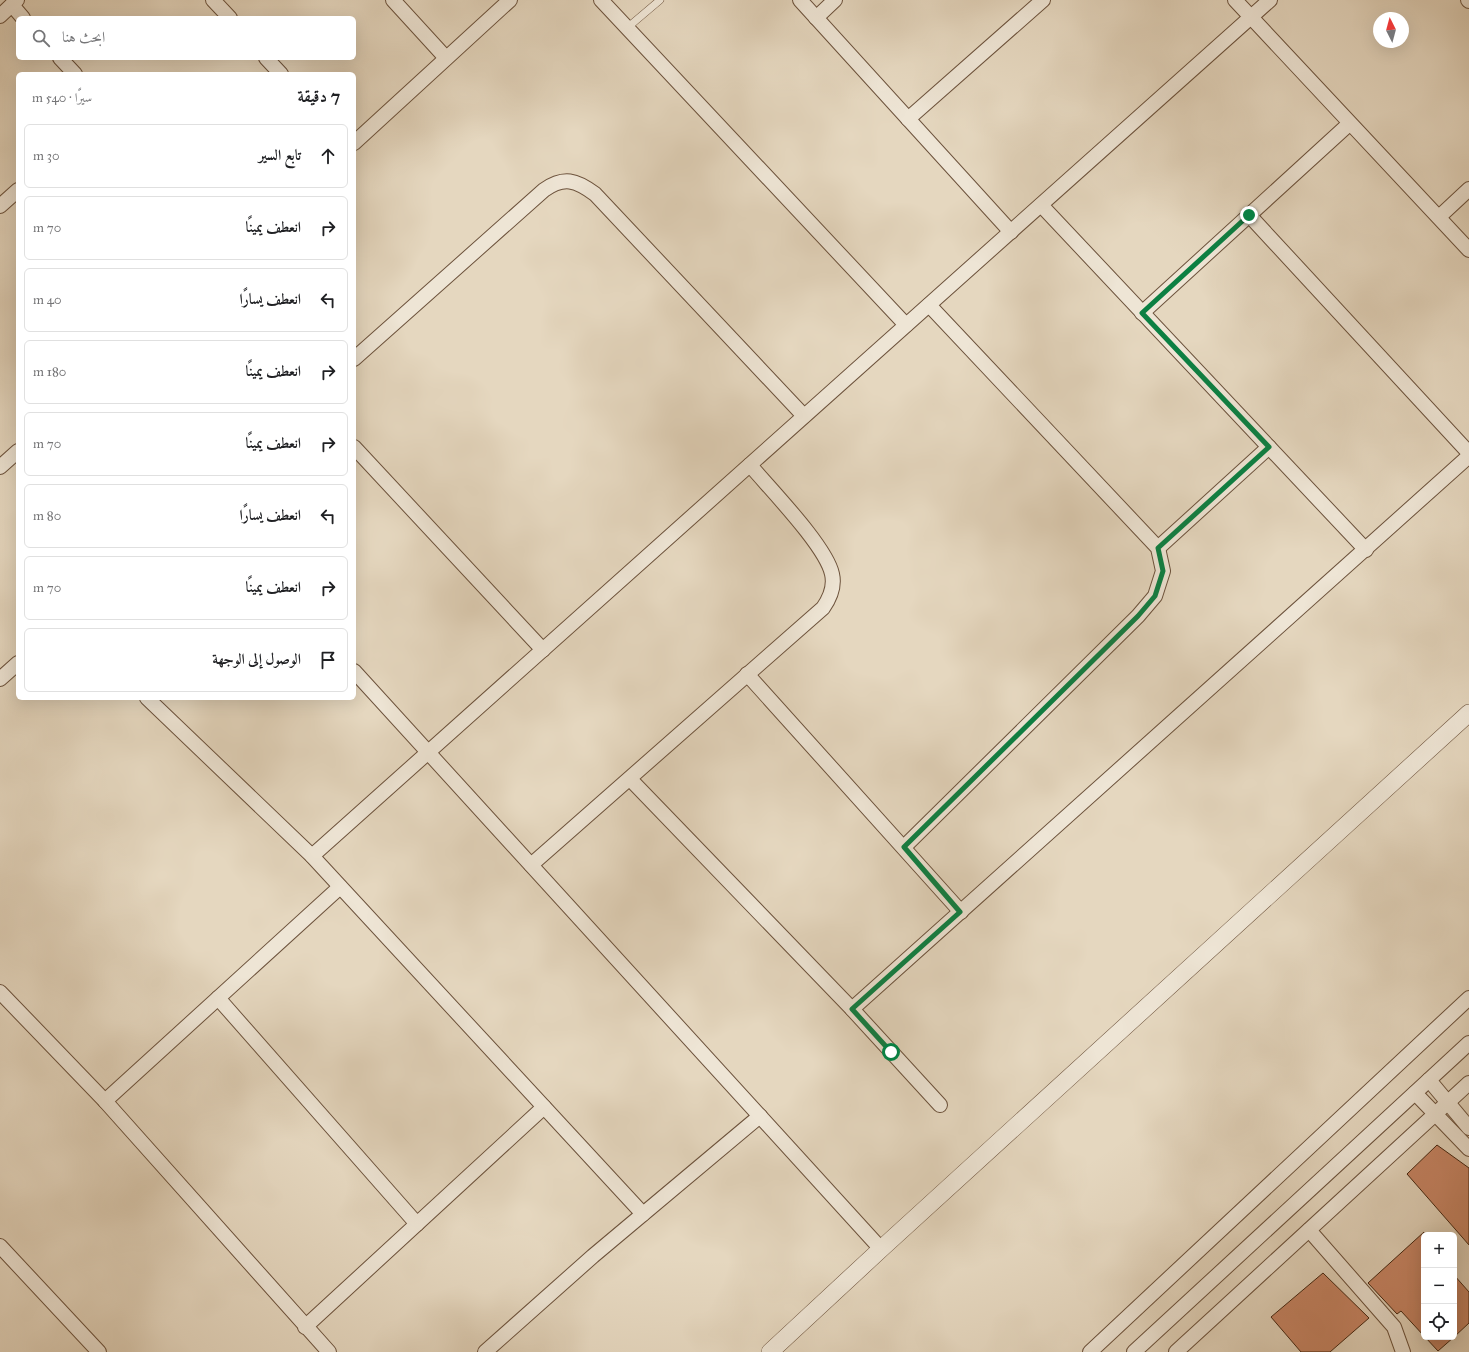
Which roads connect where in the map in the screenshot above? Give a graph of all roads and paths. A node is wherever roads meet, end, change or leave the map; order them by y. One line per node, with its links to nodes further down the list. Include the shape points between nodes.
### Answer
1 (213, 0): 14 (street)
2 (393, 0): 18 (street)
3 (510, 0): 18 (street)
4 (601, 0): 17 (street)
5 (660, 0): 17 (lane)
6 (800, 0): 16 (street)
7 (835, 0): 16 (street)
8 (1043, 0): 23 (street)
9 (1235, 0): 15 (street)
10 (1270, 0): 15 (street)
11 (14, 3): 12 (street); 13 (street)
12 (0, 16)
13 (22, 16)
14 (228, 16)
15 (1251, 17): 24 (street); 28 (street)
16 (816, 18): 23 (street)
17 (628, 28): 36 (street)
18 (446, 58): 25 (street)
19 (62, 60): 21 (street)
20 (268, 60): 22 (street)
21 (73, 72)
22 (279, 72)
23 (908, 119): 32 (street)
24 (1349, 124): 30 (street); 31 (street)
25 (356, 141)
26 (1469, 189): 31 (street)
27 (16, 192): 29 (street)
28 (1041, 205): 32 (street); 35 (street)
29 (0, 206)
30 (1249, 215): 35 (street); 42 (street)
31 (1439, 217): 33 (street)
32 (1011, 232): 34 (street)
33 (1469, 250)
34 (929, 305): 36 (street); 46 (street)
35 (1142, 313): 39 (street)
36 (906, 325): 38 (street)
37 (356, 357): 38 (street, via 544,190 554,183 567,181 582,185 595,194)
38 (804, 416): 44 (street)
39 (1269, 447): 46 (street); 47 (street)
40 (356, 449): 48 (street)
41 (16, 453): 45 (street)
42 (1469, 453)
43 (1469, 456): 47 (street)
44 (750, 465): 48 (street); 51 (street, via 821,549 831,568 833,582 830,596 823,608)
45 (0, 467)
46 (1158, 548): 57 (street, via 1163,571 1155,596 1138,616)
47 (1366, 550): 61 (street)
48 (543, 650): 55 (street)
49 (16, 665): 52 (street)
50 (356, 673): 55 (street)
51 (747, 674): 56 (street); 57 (street)
52 (0, 679)
53 (149, 700): 58 (street)
54 (1469, 712): 82 (street)
55 (428, 752): 58 (street); 59 (street)
56 (630, 779): 59 (street); 65 (street)
57 (904, 847): 61 (street)
58 (312, 856): 60 (street)
59 (531, 865): 75 (street)
60 (340, 887): 63 (street); 73 (street)
61 (960, 912): 65 (street)
62 (0, 992): 70 (street)
63 (218, 998): 70 (street); 79 (street)
64 (1469, 998): 88 (street)
65 (852, 1009): 72 (street)
66 (1469, 1043): 67 (street)
67 (1429, 1080): 69 (street); 71 (street)
68 (1469, 1083): 71 (street)
69 (1415, 1093): 74 (street); 89 (street)
70 (105, 1101): 83 (street)
71 (1447, 1104): 74 (street); 76 (street)
72 (940, 1105)
73 (544, 1107): 78 (street); 79 (street)
74 (1436, 1114): 77 (street); 80 (street)
75 (760, 1116): 78 (street); 82 (street)
76 (1469, 1128)
77 (1469, 1149)
78 (643, 1214): 86 (street)
79 (417, 1224): 83 (street)
80 (1309, 1230): 90 (street, via 1209,1328); 91 (street, via 1394,1327)
81 (0, 1246): 84 (street)
82 (881, 1249): 87 (street)
83 (305, 1327): 85 (street)
84 (99, 1352)
85 (329, 1352)
86 (485, 1352)
87 (770, 1352)
88 (1090, 1352)
89 (1134, 1352)
90 (1176, 1352)
91 (1403, 1352)

